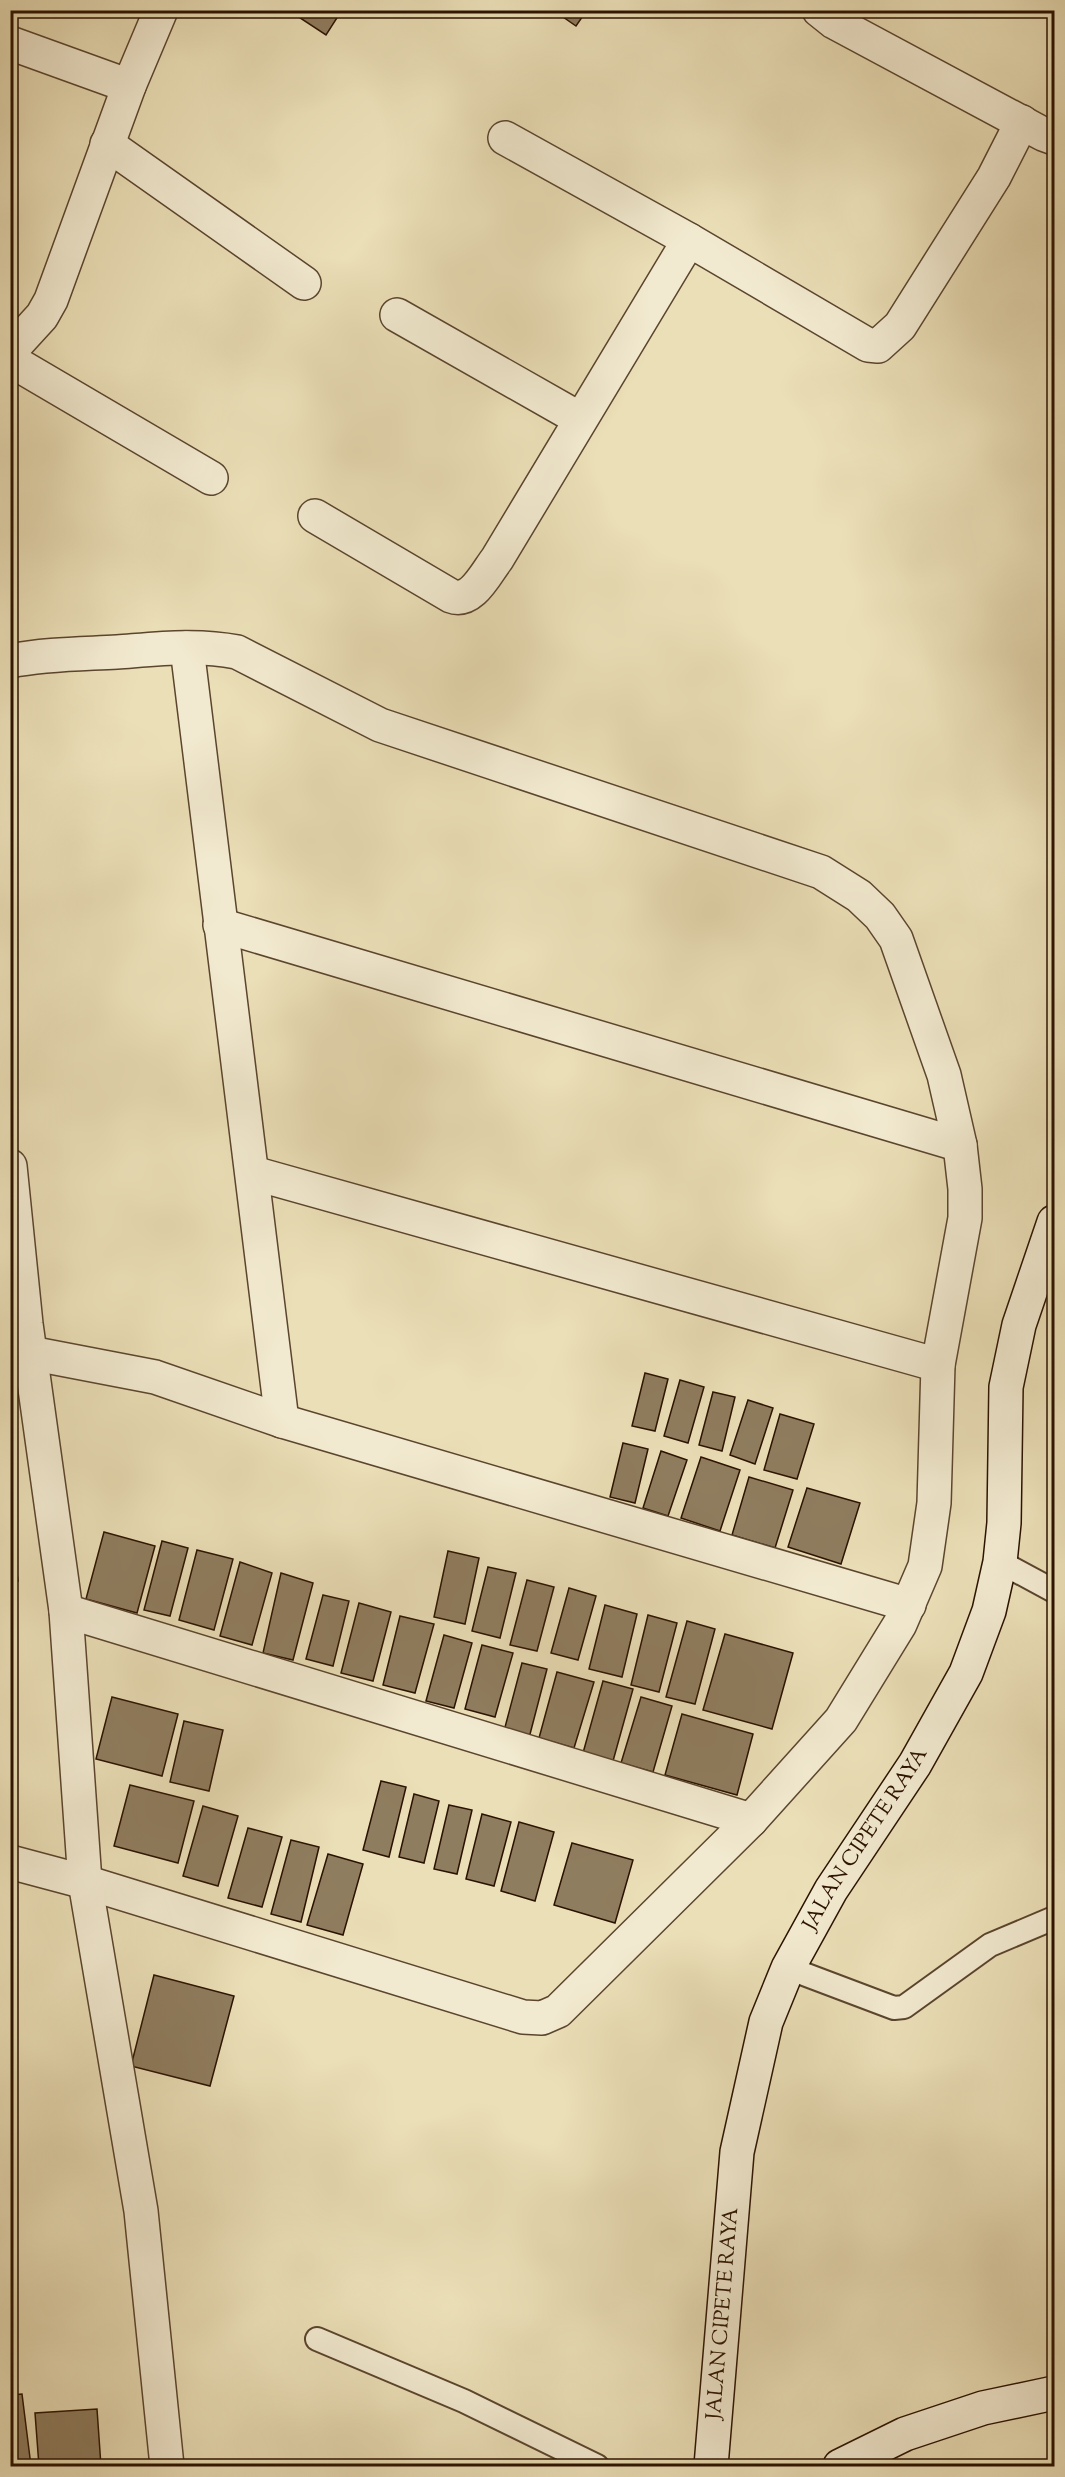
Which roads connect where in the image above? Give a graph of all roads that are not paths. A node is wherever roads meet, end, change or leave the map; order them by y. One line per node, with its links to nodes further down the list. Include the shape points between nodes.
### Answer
1 (161, 10): 4 (street)
2 (819, 10): 5 (street, via 834,22)
3 (10, 44): 4 (street)
4 (129, 86): 8 (street)
5 (1022, 122): 7 (street); 9 (street, via 994,177 900,326 878,346 868,345)
6 (505, 138): 9 (street)
7 (1054, 138)
8 (107, 144): 10 (street); 12 (street, via 51,300 42,316)
9 (689, 240): 14 (street)
10 (304, 283)
11 (397, 315): 14 (street)
12 (10, 351)
13 (10, 360): 15 (street)
14 (580, 419): 16 (street, via 497,559 465,596 451,596)
15 (211, 478)
16 (315, 516)
17 (187, 648): 18 (street, via 38,656); 19 (street); 20 (street, via 237,652 380,725 821,872 859,896 896,939 944,1075)
18 (10, 662)
19 (220, 925): 20 (street); 22 (street)
20 (960, 1145): 25 (street, via 965,1218)
21 (10, 1166): 24 (street)
22 (253, 1173): 25 (street); 26 (street)
23 (1054, 1222): 27 (street, JALAN CIPETE RAYA, via 1019,1325 1006,1387)
24 (22, 1334): 26 (street); 30 (street)
25 (938, 1365): 29 (street, via 934,1503 925,1566)
26 (282, 1421): 29 (street)
27 (1000, 1562): 28 (lane); 35 (street, JALAN CIPETE RAYA, via 989,1611 966,1673 915,1764 831,1890)
28 (1054, 1591)
29 (909, 1605): 31 (street, via 841,1720)
30 (66, 1611): 31 (street); 33 (street)
31 (751, 1820): 33 (street, via 558,2011 542,2018 523,2017)
32 (10, 1862): 33 (street)
33 (85, 1882): 38 (street, via 141,2211)
34 (1054, 1918): 35 (lane, via 990,1945 904,2007 894,2008)
35 (788, 1968): 40 (street, JALAN CIPETE RAYA, via 766,2022 737,2152)
36 (317, 2338): 39 (lane, via 464,2401)
37 (1054, 2393): 41 (street, via 983,2408 905,2434)
38 (167, 2466)
39 (597, 2466)
40 (711, 2466)
41 (840, 2466)

